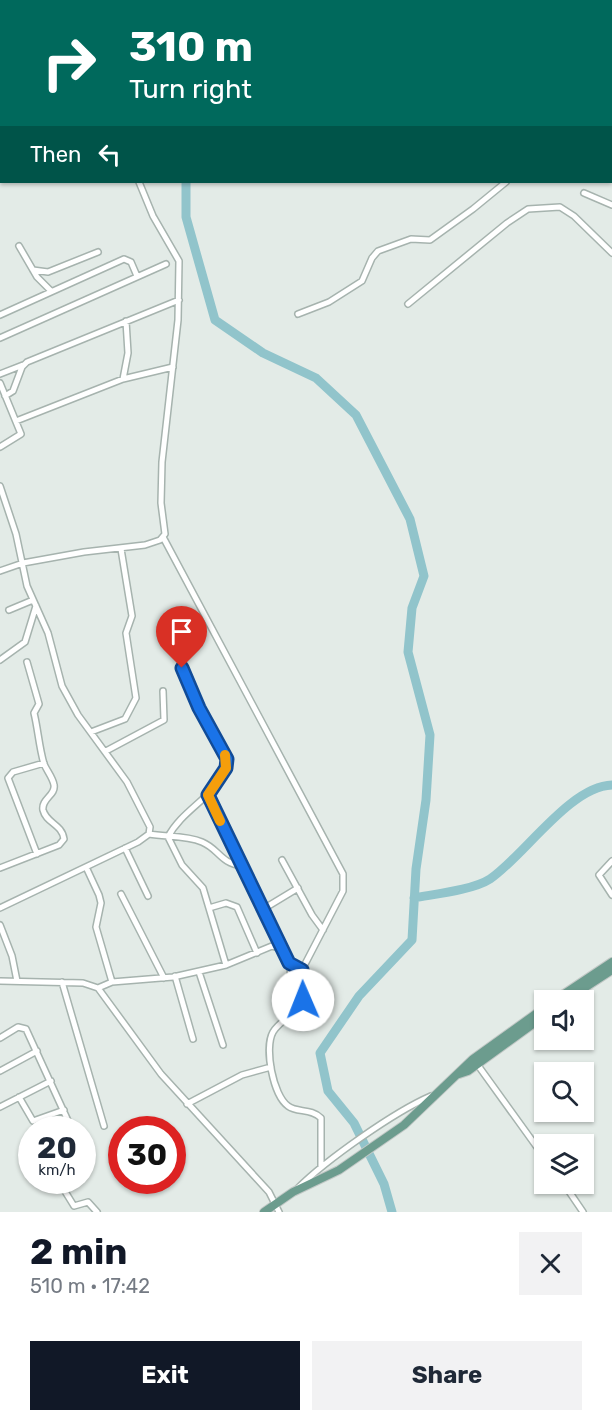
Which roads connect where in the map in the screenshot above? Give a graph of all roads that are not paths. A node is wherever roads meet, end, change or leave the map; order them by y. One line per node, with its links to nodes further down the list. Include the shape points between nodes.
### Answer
1 (139, 183): 12 (street, via 153,216 177,254)
2 (505, 183): 14 (street, via 430,240 411,239 378,251 362,281 328,302)
3 (584, 193): 4 (street)
4 (612, 205)
5 (19, 246): 9 (street)
6 (98, 252): 9 (street, via 48,272)
7 (612, 253): 13 (street, via 560,207 528,209)
8 (166, 264): 10 (street)
9 (33, 270): 11 (street)
10 (137, 276): 11 (street, via 127,258); 17 (street)
11 (51, 291): 15 (street)
12 (179, 300): 16 (street); 19 (street)
13 (408, 304)
14 (298, 314)
15 (0, 315)
16 (126, 321): 18 (street); 21 (street, via 128,353)
17 (0, 338)
18 (23, 365): 20 (street); 23 (street, via 13,391)
19 (173, 367): 21 (street); 27 (street, via 162,448)
20 (0, 374)
21 (123, 379): 24 (street)
22 (0, 384): 23 (street)
23 (5, 396): 24 (street)
24 (16, 421): 25 (street, via 20,437)
25 (0, 447)
26 (0, 486): 29 (street)
27 (163, 537): 28 (street, via 152,544); 58 (street, via 343,874 343,891)
28 (120, 549): 29 (street); 37 (street, via 132,616 126,633 136,698 121,722)
29 (22, 563): 30 (street); 31 (street)
30 (0, 571)
31 (34, 603): 32 (street); 33 (street, via 26,642); 37 (street, via 48,633 62,686)
32 (9, 610)
33 (0, 660)
34 (27, 662): 39 (street, via 39,704 33,712)
35 (182, 668): 40 (street, via 227,759 226,768)
36 (163, 691): 38 (street, via 164,720)
37 (91, 732): 38 (street)
38 (105, 751): 41 (street, via 149,822)
39 (44, 763): 44 (street, via 55,789 46,800 44,811 59,826 64,839); 44 (street, via 13,772 8,778)
40 (208, 795): 42 (street, via 184,813); 47 (street)
41 (149, 834): 42 (street); 43 (street)
42 (168, 837): 47 (street, via 193,838 205,843 227,863); 55 (street, via 182,865 203,888)
43 (125, 848): 48 (street); 53 (street)
44 (37, 854): 49 (street)
45 (282, 860): 50 (street)
46 (612, 861): 52 (street, via 599,875)
47 (242, 866): 56 (street)
48 (86, 867): 54 (street); 74 (street, via 101,903 96,927)
49 (0, 868)
50 (298, 888): 56 (street); 58 (street)
51 (121, 894): 70 (street)
52 (612, 895)
53 (148, 896)
54 (0, 908)
55 (210, 908): 62 (street, via 226,903 237,907); 65 (street)
56 (265, 908): 61 (street)
57 (0, 925): 59 (street)
58 (323, 930): 66 (street)
59 (7, 942): 60 (street); 72 (street)
60 (0, 945)
61 (284, 950): 62 (street, via 272,946); 64 (street)
62 (257, 952): 65 (street)
63 (612, 962): 77 (main road)
64 (289, 963): 66 (street); 75 (street)
65 (226, 966): 68 (street)
66 (302, 970): 87 (street, via 303,1000 272,1033)
67 (612, 970): 78 (main road)
68 (199, 972): 69 (street); 83 (street)
69 (175, 976): 70 (street); 82 (street)
70 (164, 978): 74 (street)
71 (0, 981): 72 (street)
72 (17, 981): 73 (street)
73 (62, 982): 76 (street); 97 (street)
74 (112, 982): 76 (street)
75 (291, 987)
76 (98, 988): 93 (street)
77 (570, 990)
78 (581, 990)
79 (534, 1015): 89 (main road, via 473,1059)
80 (534, 1023): 86 (main road)
81 (0, 1038): 84 (street, via 22,1026)
82 (193, 1039)
83 (223, 1045)
84 (37, 1051): 88 (street); 90 (street)
85 (0, 1063): 88 (street)
86 (477, 1064): 89 (main road); 98 (street)
87 (271, 1067): 93 (street, via 242,1075); 99 (street, via 285,1103 321,1118)
88 (2, 1070)
89 (459, 1074): 91 (main road)
90 (51, 1081): 92 (street); 95 (street)
91 (441, 1092): 99 (street, via 397,1115); 100 (main road, via 404,1125 339,1170)
92 (20, 1098): 94 (street); 95 (street, via 33,1120)
93 (187, 1104): 103 (street, via 269,1192)
94 (0, 1107)
95 (64, 1110): 96 (street)
96 (66, 1116)
97 (104, 1126)
98 (534, 1143)
99 (321, 1167): 100 (street)
100 (293, 1192): 103 (main road)
101 (66, 1194): 104 (street, via 74,1206 88,1202)
102 (571, 1194): 106 (street)
103 (277, 1208): 105 (main road)
104 (97, 1212)
105 (264, 1212)
106 (583, 1212)

